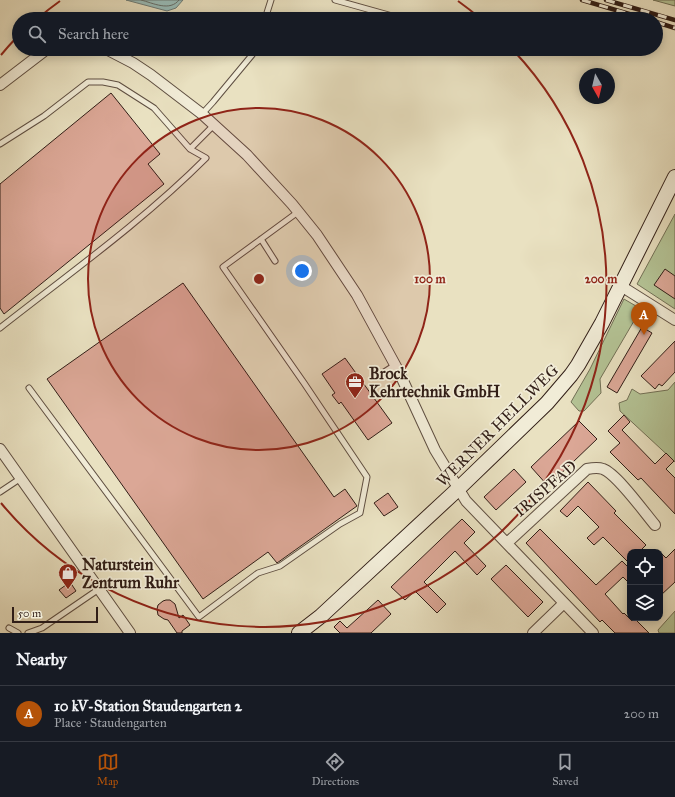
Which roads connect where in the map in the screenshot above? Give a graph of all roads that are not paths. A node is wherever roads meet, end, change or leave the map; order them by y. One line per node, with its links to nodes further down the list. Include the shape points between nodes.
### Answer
1 (271, 0): 3 (lane)
2 (335, 0): 4 (lane)
3 (267, 12)
4 (378, 12)
5 (38, 56): 8 (street)
6 (120, 56): 9 (street, via 151,75)
7 (251, 56): 9 (lane)
8 (0, 85)
9 (202, 114): 10 (street)
10 (214, 125): 12 (lane); 14 (street, via 267,175)
11 (0, 144): 12 (lane, via 44,116 88,82 103,82 118,86 154,108)
12 (190, 148): 19 (lane, via 206,158 177,187)
13 (675, 177): 17 (main road, WERNER HELLWEG)
14 (298, 212): 15 (lane); 20 (street, via 339,267)
15 (261, 239): 16 (lane); 22 (lane, via 223,267 367,477 360,513 280,566 258,573 199,617)
16 (275, 261)
17 (621, 286): 18 (street); 25 (main road, WERNER HELLWEG, via 571,374 547,403)
18 (675, 320)
19 (0, 328)
20 (395, 365): 21 (lane); 25 (street, via 435,450)
21 (378, 376)
22 (29, 388)
23 (0, 449): 24 (street)
24 (21, 478): 26 (lane); 29 (street)
25 (458, 489): 28 (street, via 466,501); 35 (main road, WERNER HELLWEG, via 322,616)
26 (0, 492)
27 (655, 525): 28 (street, IRISPFAD, via 609,471 601,468 587,469)
28 (507, 543): 30 (street)
29 (99, 588): 33 (lane, via 42,628); 34 (street)
30 (564, 603): 36 (street); 37 (street)
31 (9, 628): 32 (lane)
32 (18, 633)
33 (28, 633)
34 (130, 633)
35 (300, 633)
36 (533, 633)
37 (592, 633)

